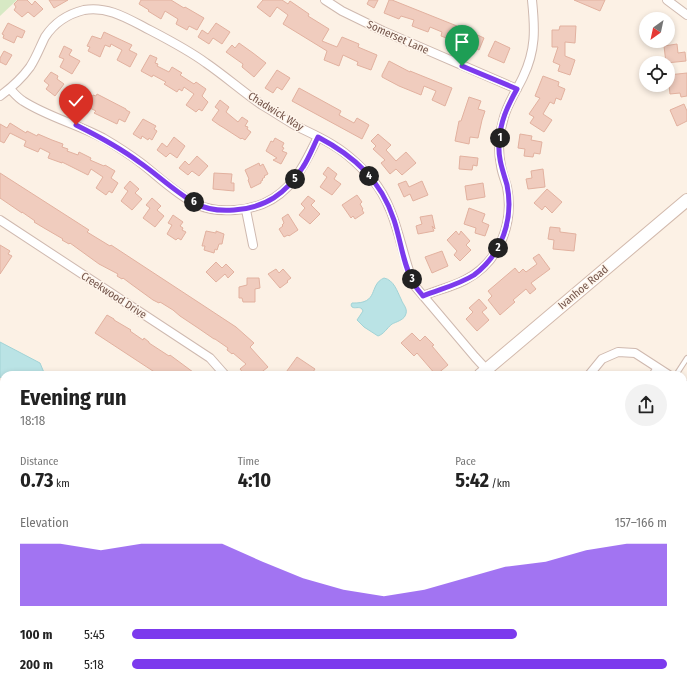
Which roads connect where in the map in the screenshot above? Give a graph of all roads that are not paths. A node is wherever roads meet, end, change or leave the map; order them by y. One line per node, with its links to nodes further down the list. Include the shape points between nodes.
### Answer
1 (325, 0): 6 (street, Somerset Lane, via 383,31)
2 (532, 0): 6 (street, via 534,43 529,64)
3 (667, 0): 4 (street)
4 (687, 15)
5 (10, 89): 7 (street, Chadwick Way); 8 (street, Chadwick Way, via 30,66 54,25 72,14 102,9 120,15 171,41 207,63 260,104); 10 (street, via 42,112 102,138 197,204 217,210)
6 (517, 89): 13 (street, via 502,121 499,144 509,204 504,237 488,262 474,274 454,285)
7 (0, 96)
8 (318, 137): 10 (street, via 304,166 284,191 272,200); 13 (street, Chadwick Way, via 358,164 380,189 394,220 414,285)
9 (687, 200): 18 (main road, Ivanhoe Road)
10 (246, 210): 12 (street)
11 (0, 220): 16 (street, Creekwood Drive, via 210,358)
12 (253, 245)
13 (423, 296): 17 (street, Chadwick Way, via 474,357)
14 (687, 358): 22 (lane)
15 (656, 367): 19 (street, via 635,353 618,352 602,359); 20 (lane); 21 (street)
16 (221, 371)
17 (482, 371)
18 (484, 371)
19 (592, 371)
20 (654, 371)
21 (662, 371)
22 (679, 371)

